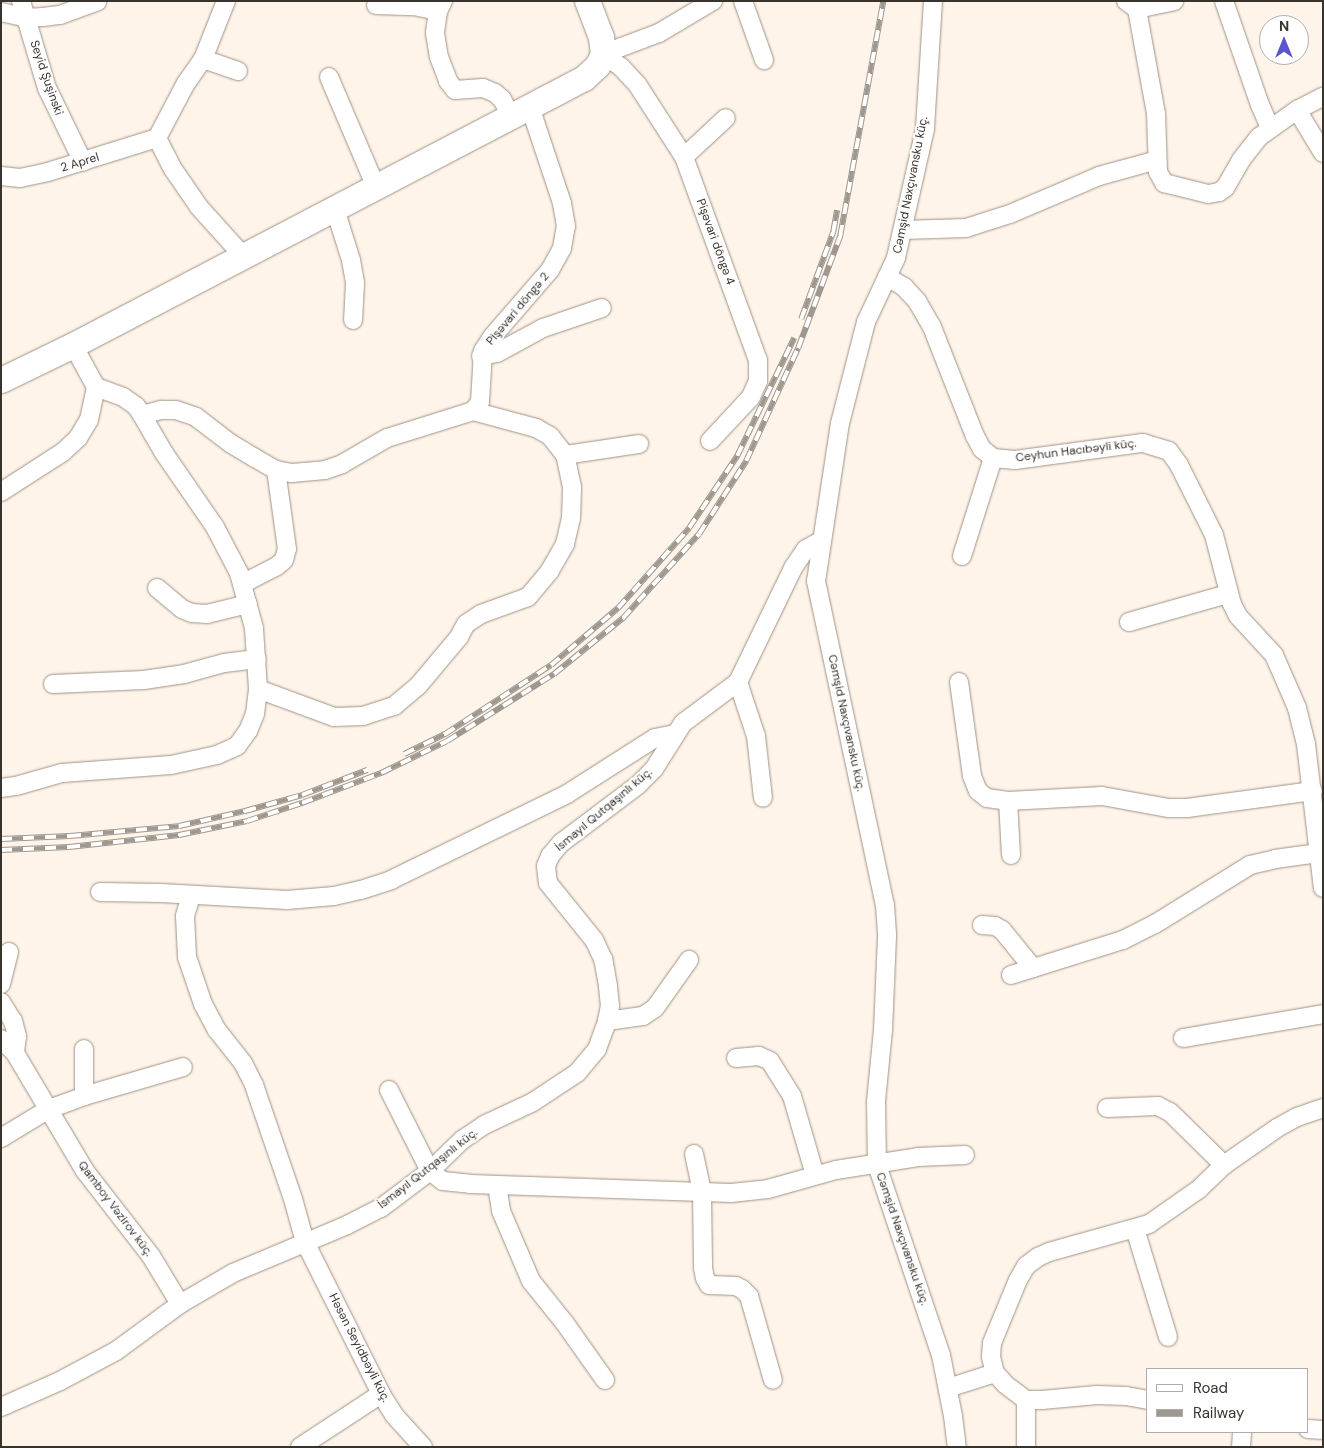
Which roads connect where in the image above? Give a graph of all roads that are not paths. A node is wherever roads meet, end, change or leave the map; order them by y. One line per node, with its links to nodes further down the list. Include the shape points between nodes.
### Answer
1 (21, 1): 14 (street, Seyid Şuşinski)
2 (98, 1): 14 (street, via 60,15)
3 (226, 1): 16 (street)
4 (587, 1): 15 (street, via 601,38)
5 (713, 1): 15 (street, via 658,33)
6 (743, 1): 17 (street)
7 (933, 1): 33 (street, Cəmşid Naxçıvansku küç., via 925,129)
8 (1174, 1): 11 (street)
9 (1224, 1): 24 (street)
10 (376, 5): 12 (street)
11 (1131, 5): 28 (street, via 1156,114)
12 (440, 6): 22 (street, Pişəvari döngə 2, via 435,32 439,57 448,81 455,90 483,88 495,93)
13 (1, 12): 14 (street)
14 (27, 18): 29 (street, Seyid Şuşinski, via 48,88)
15 (603, 54): 22 (street, via 597,66 584,78); 27 (street, Pişəvari döngə 4, via 621,66 637,84)
16 (203, 59): 18 (street); 25 (street, via 186,83)
17 (764, 60)
18 (238, 72)
19 (329, 77): 31 (street)
20 (1323, 97): 21 (street)
21 (1297, 110): 24 (street); 26 (street)
22 (520, 112): 31 (street); 39 (street, Pişəvari döngə 2, via 562,203 566,226 562,248 550,270 492,337)
23 (726, 118): 27 (street)
24 (1270, 127): 28 (street, via 1219,192 1208,194 1164,183 1159,178)
25 (157, 138): 29 (street, 2 Aprel); 34 (street, via 199,207)
26 (1323, 153)
27 (684, 157): 44 (street, Pişəvari döngə 4, via 758,360 758,381 751,397)
28 (1157, 160): 33 (street, via 1099,176 1036,204 966,228)
29 (83, 162): 30 (street, 2 Aprel, via 20,178)
30 (1, 176)
31 (376, 187): 32 (street)
32 (335, 209): 34 (street); 37 (street, via 355,283)
33 (902, 230): 35 (street, Cəmşid Naxçıvansku küç., via 896,258)
34 (244, 256): 38 (street)
35 (887, 277): 47 (street, via 904,287 925,314 975,436 982,449); 50 (street, Cəmşid Naxçıvansku küç., via 866,322 840,423)
36 (602, 308): 39 (street, via 543,328 497,353)
37 (353, 320)
38 (73, 345): 40 (street); 41 (street)
39 (481, 356): 42 (street, Pişəvari döngə 2, via 480,402)
40 (1, 380)
41 (96, 387): 43 (street, via 122,397 136,406); 49 (street, via 88,420 78,438 63,452)
42 (473, 411): 46 (street, via 536,428 550,436); 48 (street, via 387,438 325,470 306,473)
43 (142, 415): 48 (street, via 176,410 196,417 230,444); 52 (street, via 231,554)
44 (710, 441)
45 (639, 444): 46 (street)
46 (565, 456): 61 (street, via 572,487 571,518 565,544 548,572 528,597 481,614 466,624 418,686 394,706 363,716 334,716)
47 (993, 458): 51 (street); 54 (street, Ceyhun Hacıbəyli küç., via 1015,460 1144,442 1169,451 1214,535)
48 (276, 470): 52 (street, via 287,549 284,560)
49 (1, 492)
50 (822, 540): 58 (street, İsmayıl Qutqaşınlı küç., via 806,549 793,568); 95 (street, Cəmşid Naxçıvansku küç., via 816,581 885,905 887,936 876,1102)
51 (962, 556)
52 (242, 584): 55 (street)
53 (156, 588): 55 (street, via 192,613 207,614)
54 (1228, 594): 56 (street); 64 (street, Ceyhun Hacıbəyli küç., via 1238,616 1274,655 1281,668 1297,708)
55 (248, 604): 57 (street)
56 (1129, 622)
57 (257, 659): 60 (street, via 144,680); 61 (street)
58 (738, 682): 62 (street, İsmayıl Qutqaşınlı küç., via 696,712); 65 (street, via 756,736)
59 (959, 682): 66 (street, via 972,776 978,791 987,798)
60 (53, 684)
61 (258, 689): 63 (street, via 255,714 248,731 237,746 217,755 171,765 62,773)
62 (675, 734): 71 (street, via 655,738 567,794 391,880 334,896 287,900); 80 (street, İsmayıl Qutqaşınlı küç., via 654,769 561,843 546,866 548,883 594,940 603,959 610,1006)
63 (1, 788)
64 (1313, 791): 66 (street, via 1187,808 1102,796); 67 (street, Ceyhun Hacıbəyli küç.)
65 (763, 798)
66 (1008, 801): 68 (street)
67 (1319, 853): 69 (street, Ceyhun Hacıbəyli küç.); 75 (street, via 1250,866 1123,940)
68 (1011, 855)
69 (1323, 888)
70 (100, 892): 71 (street)
71 (191, 896): 102 (street, Həsən Seyidbəyli küç., via 185,916 186,957 203,1004 254,1085)
72 (982, 925): 75 (street, via 1002,930)
73 (8, 952): 77 (street)
74 (689, 960): 80 (street, via 656,1008 643,1016)
75 (1033, 968): 76 (street)
76 (1011, 975)
77 (1, 984)
78 (1, 1002): 84 (street, via 13,1020 17,1036)
79 (1323, 1014): 81 (street)
80 (607, 1021): 97 (street, İsmayıl Qutqaşınlı küç., via 597,1049 577,1073 533,1102 484,1125 462,1140)
81 (1183, 1038)
82 (1, 1039): 84 (street, Qamboy Vəzirov küç.)
83 (84, 1049): 88 (street)
84 (15, 1053): 91 (street, Qamboy Vəzirov küç.)
85 (736, 1058): 98 (street, via 759,1056 770,1061 792,1096)
86 (183, 1067): 88 (street)
87 (388, 1090): 97 (street)
88 (84, 1096): 91 (street)
89 (1107, 1108): 96 (street, via 1158,1106 1170,1112)
90 (1323, 1108): 96 (street, via 1284,1124)
91 (49, 1109): 92 (street); 103 (street, Qamboy Vəzirov küç., via 84,1171 151,1256)
92 (1, 1138)
93 (694, 1154): 100 (street)
94 (965, 1155): 95 (street, via 918,1157)
95 (877, 1165): 98 (street); 108 (street, Cəmşid Naxçıvansku küç.)
96 (1224, 1165): 101 (street, via 1199,1189 1167,1212)
97 (430, 1171): 99 (street, via 443,1180); 102 (street, İsmayıl Qutqaşınlı küç., via 381,1208)
98 (815, 1175): 100 (street, via 768,1189)
99 (497, 1185): 100 (street); 106 (street, via 501,1211 531,1281)
100 (702, 1193): 107 (street, via 705,1278 710,1285 736,1286 749,1296)
101 (1135, 1229): 104 (street); 105 (street, via 1049,1252 1026,1266 992,1343)
102 (305, 1242): 103 (street, İsmayıl Qutqaşınlı küç., via 232,1273); 109 (street, Həsən Seyidbəyli küç.)
103 (180, 1304): 112 (street, İsmayıl Qutqaşınlı küç., via 116,1351)
104 (1168, 1337)
105 (995, 1373): 108 (street); 110 (street)
106 (605, 1380)
107 (773, 1380)
108 (948, 1388): 118 (street, Cəmşid Naxçıvansku küç.)
109 (381, 1394): 116 (street); 117 (street, Həsən Seyidbəyli küç., via 394,1415)
110 (1026, 1400): 111 (street, via 1097,1395); 119 (street)
111 (1146, 1400)
112 (1, 1407)
113 (1309, 1428): 114 (street)
114 (1323, 1430)
115 (1242, 1433): 120 (street)
116 (300, 1447)
117 (423, 1447)
118 (957, 1447)
119 (1026, 1447)
120 (1242, 1447)

